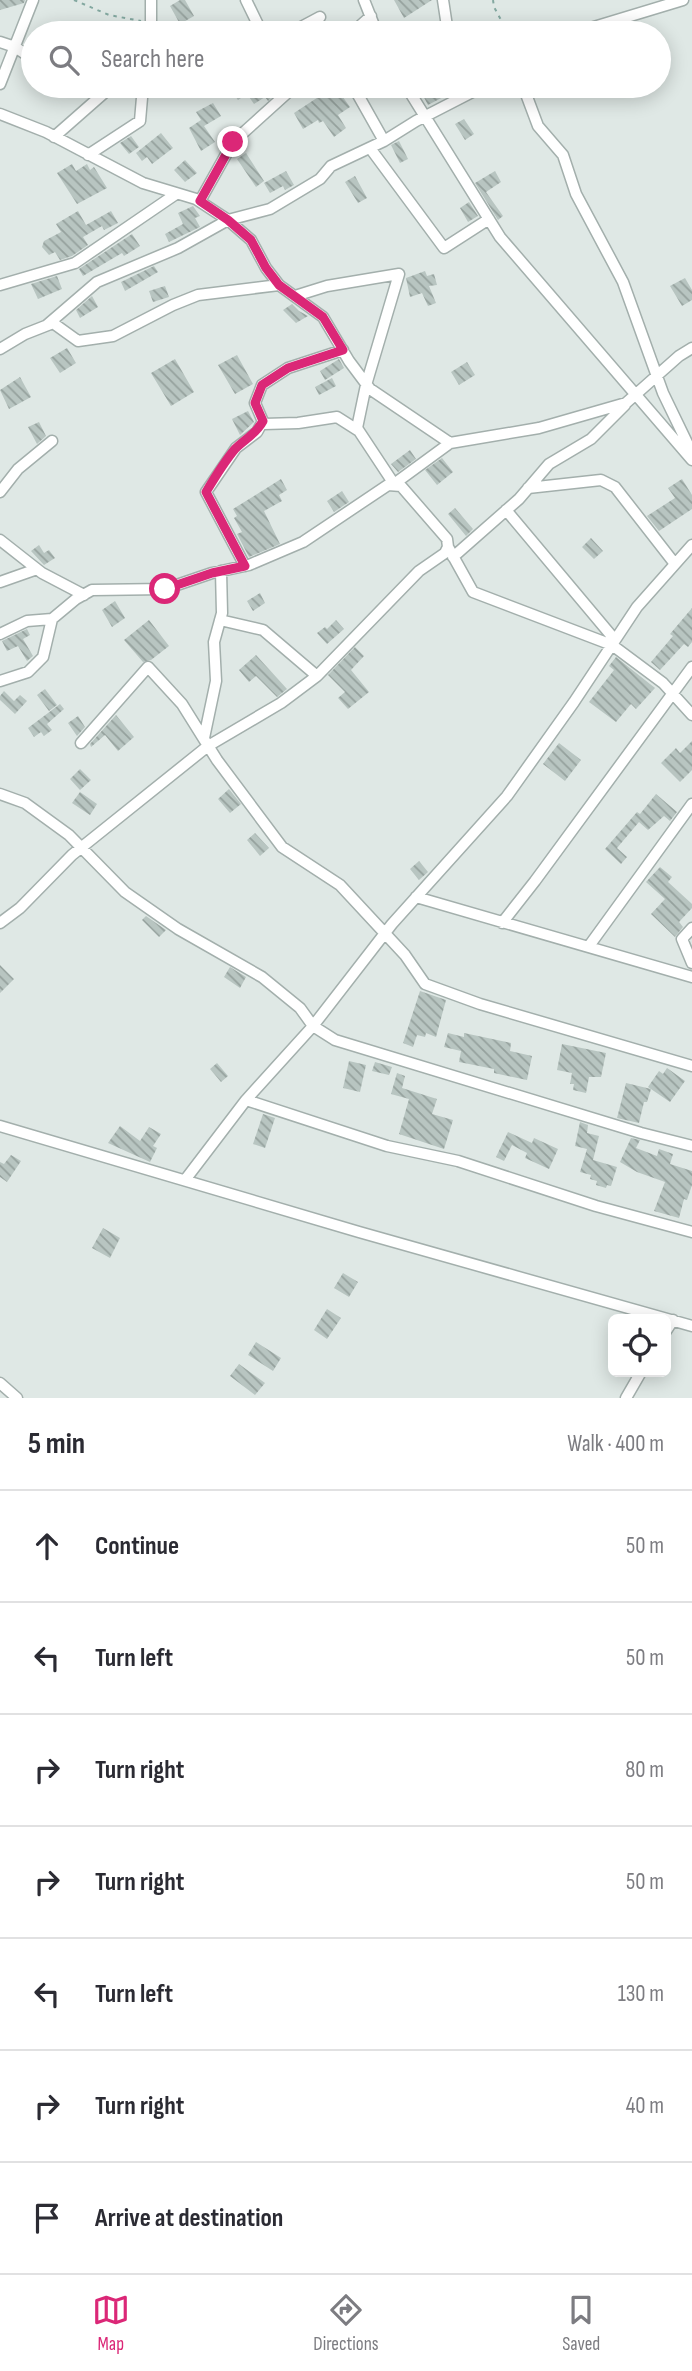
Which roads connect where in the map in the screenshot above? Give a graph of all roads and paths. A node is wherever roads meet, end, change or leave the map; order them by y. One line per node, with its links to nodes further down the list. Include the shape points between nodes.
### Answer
1 (33, 0): 11 (street)
2 (74, 0): 12 (path, via 109,15)
3 (151, 0): 13 (street)
4 (246, 0): 14 (street)
5 (364, 0): 9 (street)
6 (443, 0): 18 (street)
7 (494, 0): 19 (path)
8 (683, 0): 20 (street)
9 (371, 16): 16 (street); 17 (street)
10 (320, 17): 15 (street)
11 (25, 21)
12 (143, 21)
13 (152, 21)
14 (256, 21)
15 (312, 21)
16 (365, 21)
17 (373, 21)
18 (446, 21)
19 (502, 21)
20 (614, 21)
21 (21, 31): 23 (street)
22 (0, 42): 23 (street)
23 (15, 47): 24 (street); 25 (street)
24 (21, 51)
25 (0, 84)
26 (98, 98): 35 (street)
27 (142, 98): 38 (street, via 140,121)
28 (282, 98): 40 (street, via 233,142)
29 (360, 98): 36 (street)
30 (414, 98): 34 (street)
31 (528, 98): 50 (street, via 538,125 563,155 576,194 623,282)
32 (458, 99): 34 (street)
33 (0, 114): 35 (street)
34 (425, 116): 36 (street); 41 (street)
35 (54, 137): 38 (street)
36 (384, 141): 37 (street)
37 (370, 148): 41 (street, via 444,248); 42 (street, via 331,166 320,179 270,209)
38 (88, 155): 39 (street)
39 (176, 194): 40 (street); 43 (street, via 75,263)
40 (200, 201): 42 (street)
41 (489, 219): 52 (street)
42 (228, 220): 44 (street, via 251,240); 46 (street, via 178,248 97,282)
43 (0, 285)
44 (279, 285): 45 (street); 46 (street, via 198,295 113,336 78,341 53,323)
45 (295, 296): 49 (street, via 323,317); 51 (street, via 399,274)
46 (47, 325): 48 (street)
47 (692, 348): 50 (street)
48 (0, 349)
49 (343, 350): 51 (street); 54 (street, via 288,368 262,385 255,403)
50 (657, 376): 52 (street); 58 (street)
51 (366, 385): 55 (street); 57 (street)
52 (636, 395): 53 (street); 59 (street)
53 (626, 403): 57 (street, via 539,428); 61 (street, via 591,439 549,464)
54 (263, 421): 55 (street, via 298,423 337,417); 69 (street, via 257,432 236,448 206,492)
55 (359, 431): 60 (street)
56 (52, 441): 62 (street, via 18,469)
57 (450, 443): 60 (street)
58 (692, 453)
59 (692, 460)
60 (394, 484): 66 (street, via 414,498 447,539); 69 (street, via 303,542)
61 (528, 488): 63 (street); 68 (street, via 601,480 615,487)
62 (0, 492)
63 (506, 510): 67 (street); 77 (street)
64 (0, 541): 70 (street)
65 (692, 545): 68 (street)
66 (448, 547): 67 (street); 79 (street)
67 (453, 557): 77 (street, via 473,592)
68 (675, 564): 77 (street)
69 (245, 566): 71 (street)
70 (37, 569): 72 (street); 73 (street)
71 (221, 571): 73 (street, via 165,589); 75 (street)
72 (0, 582)
73 (84, 594): 74 (street)
74 (52, 619): 76 (street, via 27,621); 80 (street, via 43,657 28,672)
75 (220, 620): 79 (street, via 263,630); 83 (street)
76 (0, 635)
77 (613, 643): 81 (street); 88 (street, via 507,796)
78 (692, 667): 81 (street)
79 (317, 677): 83 (street, via 281,704)
80 (0, 681)
81 (672, 693): 82 (street); 90 (street)
82 (692, 715)
83 (206, 742): 84 (street, via 182,704 148,667); 87 (street); 92 (street, via 282,847 340,885)
84 (81, 743)
85 (0, 794): 87 (street, via 25,803)
86 (692, 804): 93 (street)
87 (81, 848): 89 (street); 96 (street, via 125,892 262,977 300,1008)
88 (416, 897): 90 (street); 92 (street)
89 (0, 923)
90 (502, 923): 93 (street)
91 (692, 928): 94 (street, via 682,939)
92 (385, 933): 96 (street); 97 (street, via 425,984)
93 (589, 946): 95 (street)
94 (692, 963)
95 (692, 977)
96 (313, 1026): 98 (street); 100 (street, via 335,1040)
97 (692, 1066)
98 (246, 1100): 101 (street); 102 (street, via 387,1146 458,1161)
99 (0, 1126): 101 (street)
100 (692, 1146)
101 (185, 1180): 103 (street)
102 (692, 1232)
103 (673, 1320): 104 (street); 105 (street)
104 (671, 1323)
105 (692, 1325)
106 (638, 1377): 109 (street)
107 (0, 1383): 108 (street)
108 (18, 1398)
109 (626, 1398)

